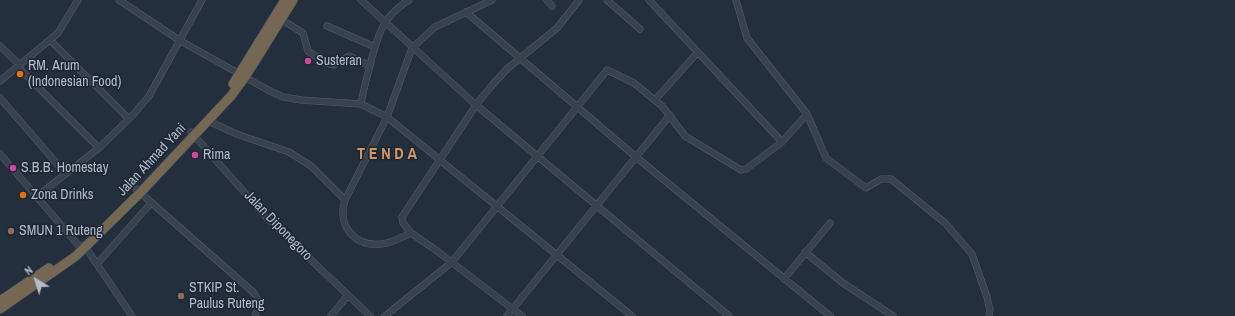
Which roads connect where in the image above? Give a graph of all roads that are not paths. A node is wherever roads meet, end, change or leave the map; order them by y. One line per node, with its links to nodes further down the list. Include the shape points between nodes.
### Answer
1 (69, 0): 14 (street)
2 (119, 0): 22 (street)
3 (202, 0): 22 (street)
4 (285, 0): 17 (highway, Jalan Ahmad Yani)
5 (293, 0): 17 (highway, Jalan Ahmad Yani)
6 (361, 0): 18 (street)
7 (409, 0): 18 (street, via 398,7)
8 (492, 0): 16 (street)
9 (547, 0): 15 (street)
10 (579, 0): 27 (street, via 556,28)
11 (606, 0): 20 (street)
12 (649, 0): 26 (street)
13 (736, 0): 37 (street, via 747,38)
14 (77, 2): 21 (street, via 62,28)
15 (552, 6)
16 (466, 12): 25 (street, via 435,27); 27 (street)
17 (279, 18): 29 (street, via 303,33 308,51 326,63 334,65 349,56); 30 (highway, Jalan Ahmad Yani)
18 (384, 22): 24 (street); 25 (street)
19 (327, 26): 24 (street)
20 (640, 29)
21 (50, 40): 28 (street); 40 (street)
22 (179, 40): 30 (street); 40 (street, via 149,96)
23 (0, 46): 28 (street)
24 (374, 47): 29 (street)
25 (412, 48): 35 (street); 39 (street)
26 (698, 52): 33 (street); 43 (street)
27 (520, 59): 35 (street, via 508,68); 36 (street)
28 (19, 66): 31 (street); 44 (street)
29 (370, 66): 34 (street)
30 (242, 75): 34 (street, via 283,97); 41 (highway, Jalan Ahmad Yani); 42 (highway, Jalan Ahmad Yani)
31 (0, 81)
32 (0, 98): 49 (street)
33 (655, 100): 36 (street, via 628,79 607,70); 38 (street)
34 (361, 104): 39 (street)
35 (476, 105): 46 (street); 48 (street)
36 (577, 106): 46 (street); 47 (street)
37 (807, 114): 43 (street); 78 (street, via 824,155 835,165 866,188 881,179 891,178 945,223 974,259 989,305)
38 (670, 115): 43 (street, via 689,139 740,170 746,169); 47 (street)
39 (388, 117): 48 (street); 52 (street)
40 (129, 118): 44 (street)
41 (208, 121): 42 (highway, Jalan Ahmad Yani); 52 (street, via 289,152 311,166)
42 (192, 133): 50 (highway, Jalan Ahmad Yani); 64 (street, Jalan Diponegoro, via 267,218)
43 (782, 142)
44 (99, 148): 49 (street)
45 (0, 154): 51 (street)
46 (537, 155): 54 (street); 55 (street)
47 (636, 157): 54 (street); 63 (street)
48 (439, 160): 55 (street); 57 (street, via 402,217)
49 (66, 174): 51 (street)
50 (138, 191): 53 (street); 58 (highway, Jalan Ahmad Yani)
51 (36, 196): 58 (street)
52 (345, 200): 57 (street, via 342,214 346,228 368,244 380,244)
53 (151, 203): 62 (street); 68 (street, via 253,292 259,300)
54 (597, 204): 60 (street); 75 (street)
55 (496, 206): 60 (street); 61 (street)
56 (830, 223): 59 (street)
57 (411, 232): 61 (street)
58 (83, 246): 62 (street); 65 (highway, Jalan Ahmad Yani)
59 (805, 252): 63 (street); 77 (street, via 843,283)
60 (557, 255): 66 (street); 74 (street)
61 (452, 262): 66 (street); 71 (street)
62 (97, 264): 67 (street)
63 (784, 279): 76 (street)
64 (348, 295): 69 (street); 70 (street, Jalan Diponegoro)
65 (2, 302)
66 (513, 309): 72 (street); 73 (street)
67 (129, 314)
68 (254, 316)
69 (331, 316)
70 (370, 316)
71 (385, 316)
72 (507, 316)
73 (522, 316)
74 (632, 316)
75 (729, 316)
76 (830, 316)
77 (893, 316)
78 (989, 316)

